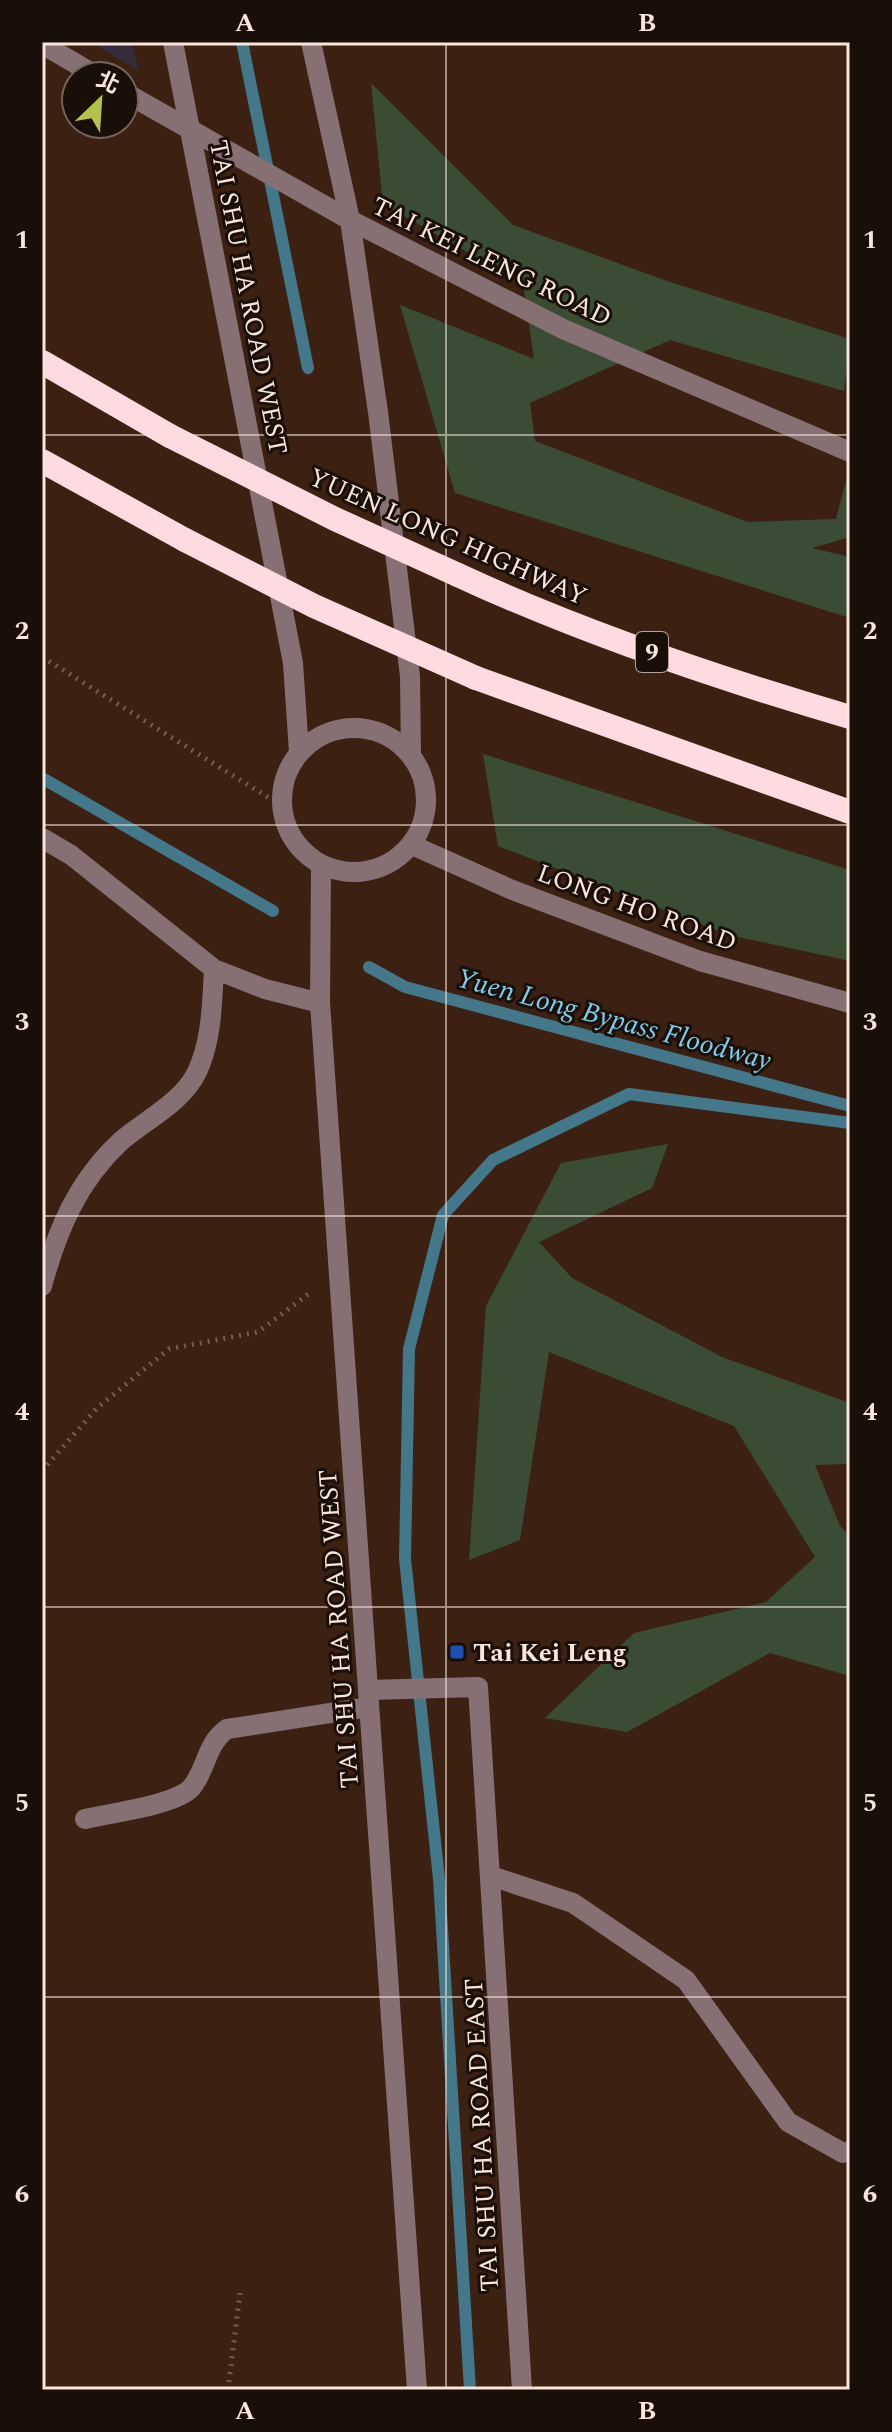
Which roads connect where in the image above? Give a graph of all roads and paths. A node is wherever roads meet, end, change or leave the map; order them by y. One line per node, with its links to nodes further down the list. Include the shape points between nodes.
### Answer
1 (173, 42): 6 (street, TAI SHU HA ROAD WEST)
2 (311, 42): 7 (street)
3 (42, 44): 4 (street)
4 (70, 60)
5 (140, 101): 6 (street, TAI KEI LENG ROAD)
6 (191, 131): 7 (street, TAI KEI LENG ROAD); 13 (street, TAI SHU HA ROAD WEST, via 293,663)
7 (350, 220): 9 (street, TAI KEI LENG ROAD, via 563,329); 14 (street, via 410,676)
8 (42, 362): 12 (highway, YUEN LONG HIGHWAY / 9, bridge, via 170,436 458,575 654,652)
9 (850, 452)
10 (42, 461): 16 (highway, bridge, via 314,606 476,678)
11 (42, 657): 15 (path)
12 (850, 717)
13 (299, 752): 14 (street, via 319,736 343,728 368,729 392,738); 15 (street, TAI SHU HA ROAD WEST, via 285,777)
14 (411, 755): 18 (street, via 425,784 425,816)
15 (282, 806): 19 (street, via 294,840)
16 (850, 812)
17 (42, 838): 20 (street, via 71,855)
18 (412, 845): 19 (street, via 386,865 354,873); 22 (street, LONG HO ROAD, via 510,889 700,961)
19 (321, 865): 21 (street, TAI SHU HA ROAD WEST)
20 (214, 969): 21 (street); 24 (street, via 211,1023 197,1072 89,1176 54,1242)
21 (320, 1003): 23 (street, TAI SHU HA ROAD WEST)
22 (850, 1003)
23 (338, 1273): 25 (path, via 258,1332 169,1349 97,1408); 26 (street, TAI SHU HA ROAD WEST)
24 (42, 1286)
25 (42, 1471)
26 (368, 1698): 27 (street, via 227,1729 215,1737 192,1787 178,1797); 28 (street, TAI SHU HA ROAD EAST, via 478,1687); 32 (street, TAI SHU HA ROAD WEST)
27 (85, 1819)
28 (491, 1876): 29 (street, via 573,1903 686,1980 788,2122 843,2153); 33 (street, TAI SHU HA ROAD EAST)
29 (850, 2151)
30 (240, 2293): 31 (path)
31 (228, 2390)
32 (417, 2390)
33 (522, 2390)

